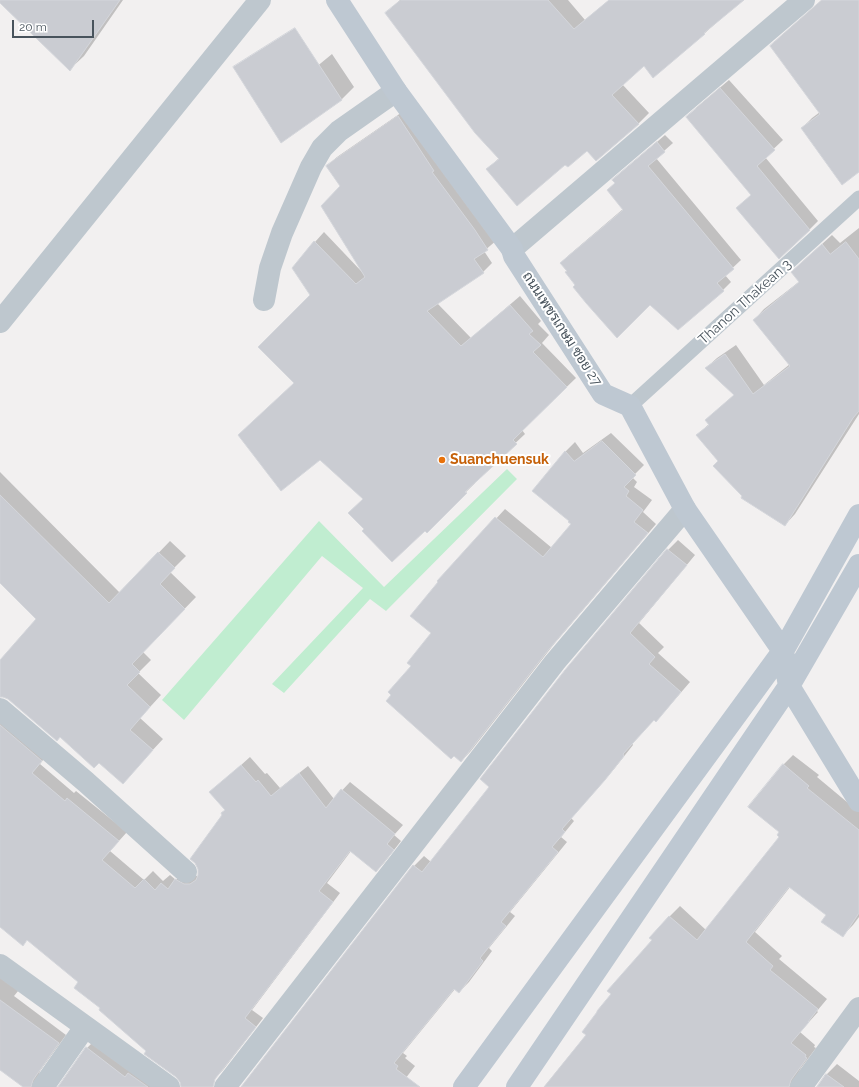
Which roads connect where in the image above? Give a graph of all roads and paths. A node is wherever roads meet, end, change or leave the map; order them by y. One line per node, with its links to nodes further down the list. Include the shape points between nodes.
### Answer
1 (260, 0): 8 (street)
2 (804, 0): 6 (street)
3 (340, 1): 4 (main road, ถนนเพชรเกษม ซอย 27)
4 (396, 91): 6 (main road, ถนนเพชรเกษม ซอย 27); 7 (street, via 339,131 322,148 282,234 270,268)
5 (859, 198): 9 (lane, Thanon Thakean 3)
6 (512, 249): 9 (main road, ถนนเพชรเกษม ซอย 27, via 514,256 603,394)
7 (264, 300)
8 (0, 322)
9 (630, 406): 10 (main road)
10 (685, 509): 13 (main road); 23 (street, via 555,662)
11 (859, 516): 13 (main road)
12 (859, 565): 14 (main road)
13 (783, 650): 14 (main road); 24 (main road)
14 (789, 686): 16 (main road); 25 (main road)
15 (0, 709): 17 (street)
16 (859, 801)
17 (186, 872)
18 (0, 965): 20 (street)
19 (859, 1008): 26 (street)
20 (85, 1027): 21 (street); 22 (street)
21 (43, 1087)
22 (169, 1087)
23 (225, 1087)
24 (464, 1087)
25 (517, 1087)
26 (802, 1087)

